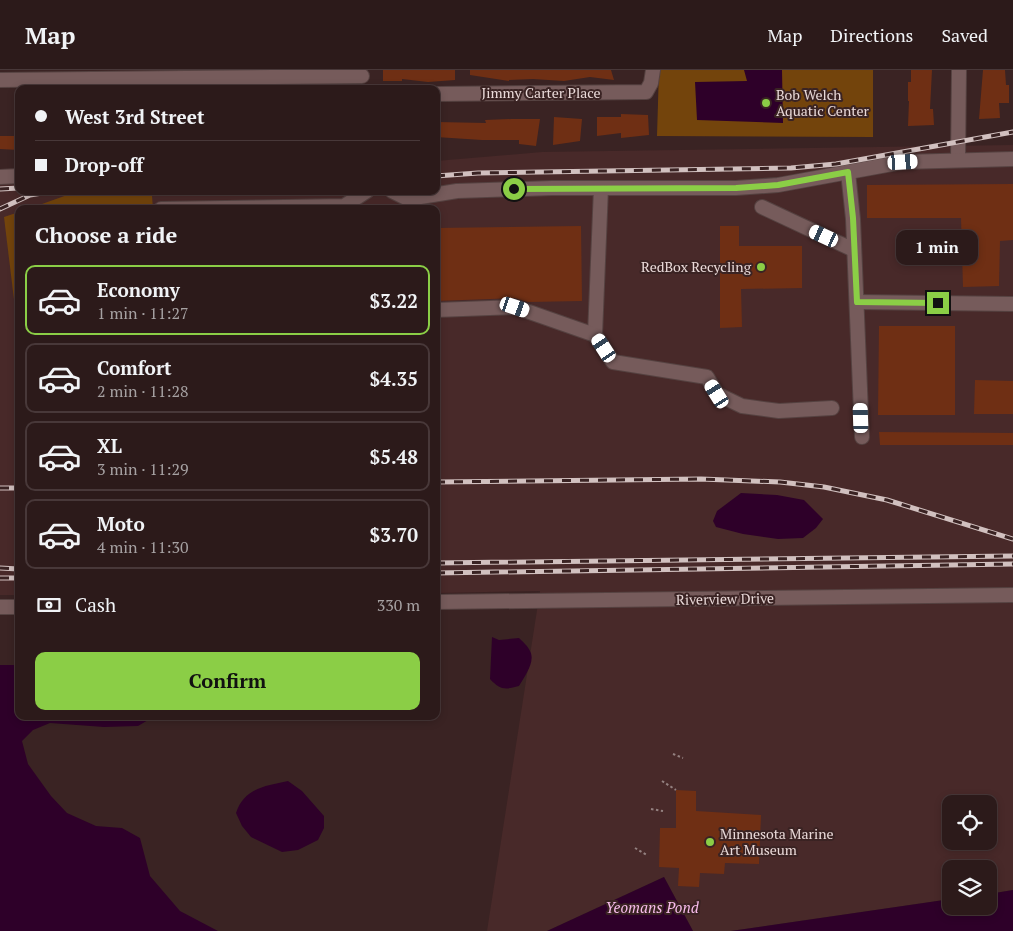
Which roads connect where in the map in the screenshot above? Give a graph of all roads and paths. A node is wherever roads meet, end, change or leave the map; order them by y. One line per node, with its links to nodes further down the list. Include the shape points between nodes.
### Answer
1 (653, 70): 6 (street, Jimmy Carter Place, via 646,92)
2 (959, 70): 8 (street)
3 (362, 78): 4 (street)
4 (138, 79): 5 (street)
5 (0, 80)
6 (440, 94)
7 (1013, 159): 8 (street)
8 (958, 160): 9 (street, via 903,162)
9 (848, 172): 12 (street, via 778,185 736,188); 19 (street)
10 (15, 176): 11 (street)
11 (0, 177)
12 (602, 188): 13 (street); 23 (street)
13 (440, 194)
14 (361, 195): 17 (street)
15 (400, 195): 16 (street, via 408,199)
16 (432, 195)
17 (347, 205)
18 (762, 207): 19 (street)
19 (854, 250): 20 (street)
20 (857, 302): 21 (street); 25 (street)
21 (1013, 304)
22 (440, 310): 23 (street, via 515,307)
23 (595, 334): 24 (street, via 613,362 707,377 717,394 742,406 779,411)
24 (832, 408)
25 (862, 437)
26 (1013, 596): 27 (street, Riverview Drive)
27 (440, 602)
28 (0, 607): 29 (street)
29 (15, 607)
30 (673, 754): 31 (path)
31 (684, 758)
32 (662, 781): 33 (path)
33 (676, 790)
34 (651, 809): 35 (path)
35 (663, 811)
36 (635, 848): 37 (path)
37 (647, 855)

